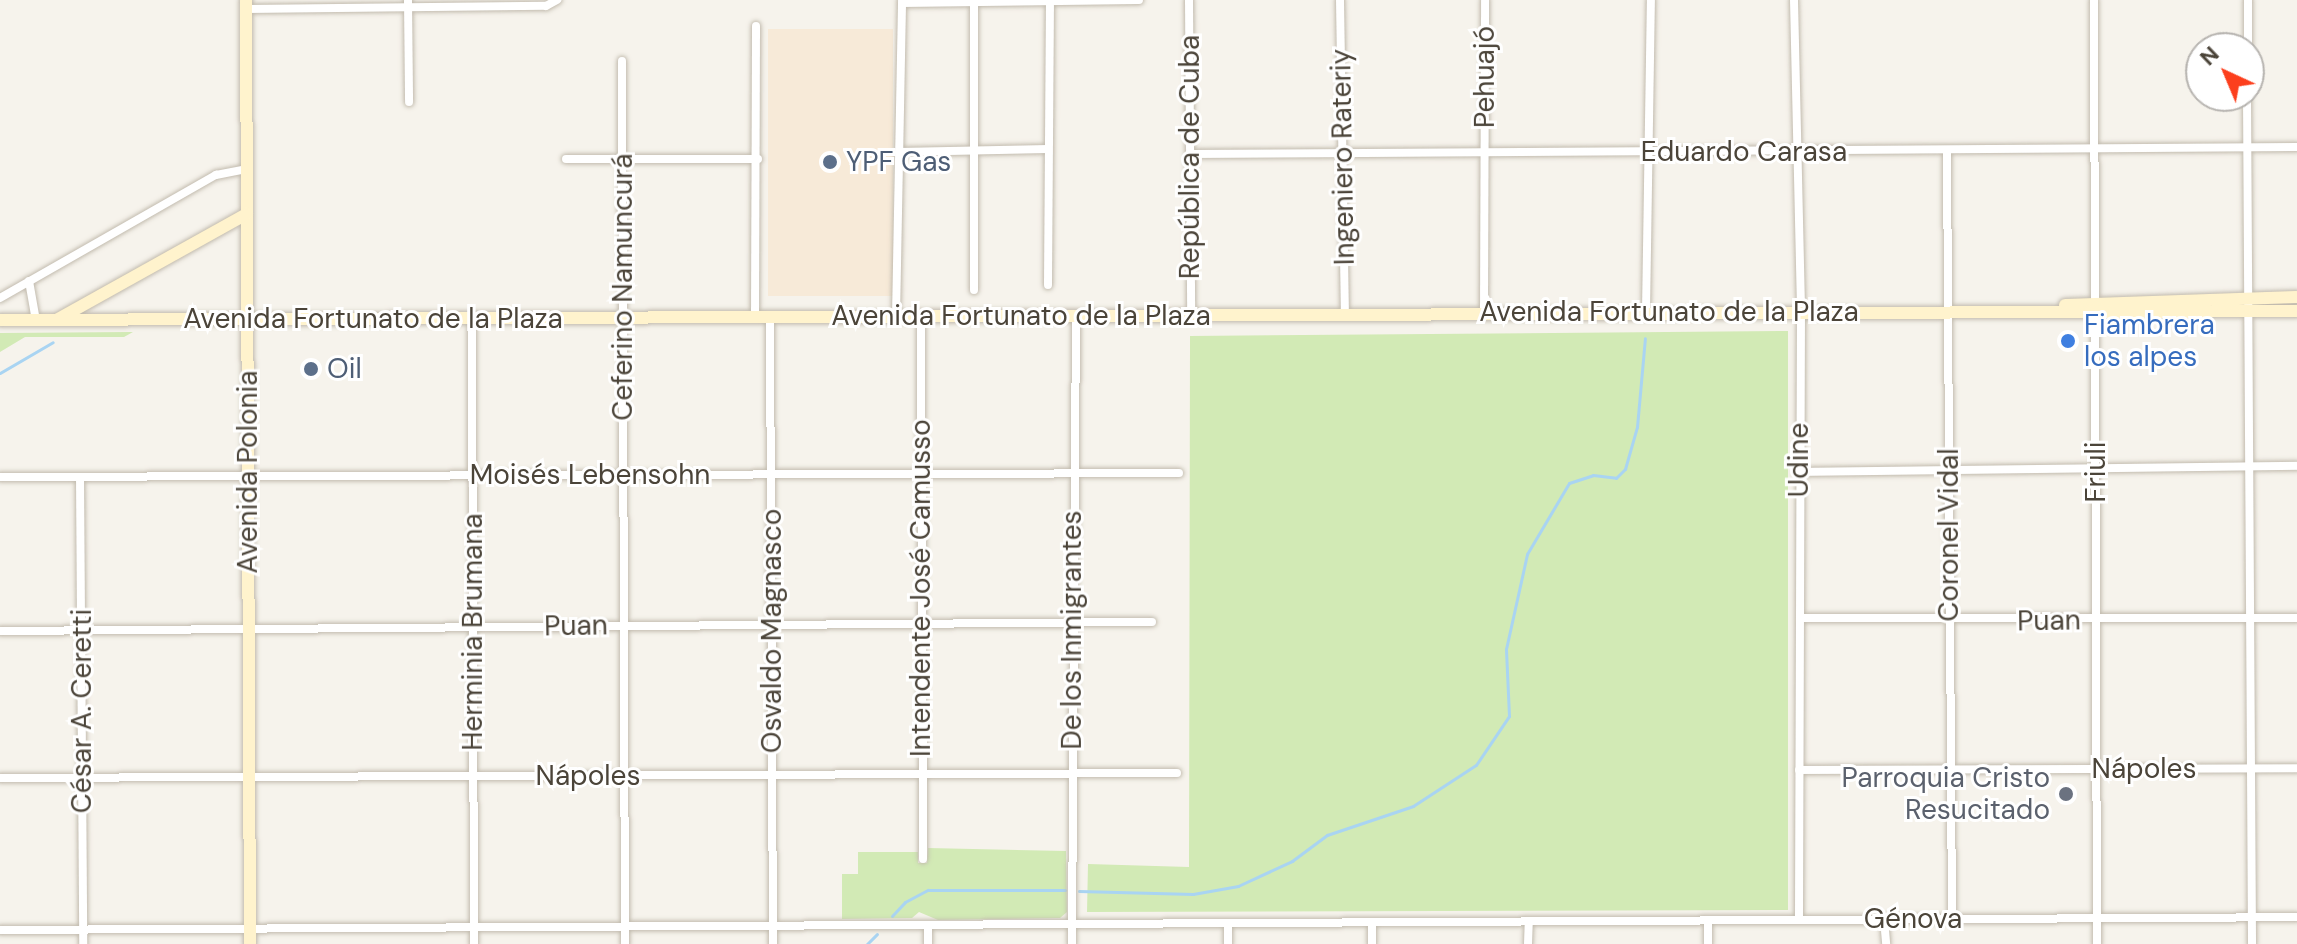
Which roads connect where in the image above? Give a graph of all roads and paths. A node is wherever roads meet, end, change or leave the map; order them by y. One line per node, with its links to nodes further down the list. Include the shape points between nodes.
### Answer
1 (557, 0): 11 (street, via 546,6)
2 (1139, 0): 14 (street)
3 (1189, 0): 29 (street, República de Cuba)
4 (1340, 0): 31 (street, Ingeniero Rateriy)
5 (1485, 0): 30 (street, Pehuajó)
6 (1651, 0): 28 (street)
7 (1794, 0): 27 (street, Udine)
8 (2094, 0): 20 (street, Friuli)
9 (2248, 0): 16 (street)
10 (902, 2): 13 (street); 26 (street)
11 (408, 3): 12 (street); 18 (street)
12 (246, 4): 35 (main road, Avenida Polonia)
13 (974, 4): 14 (street); 25 (street)
14 (1050, 4): 23 (street)
15 (756, 26): 34 (street)
16 (2248, 32)
17 (622, 61): 32 (street, Ceferino Namuncurá)
18 (409, 102)
19 (2247, 112): 22 (street)
20 (2098, 147): 22 (street, Eduardo Carasa); 24 (street, Eduardo Carasa); 43 (street, Friuli)
21 (2297, 147): 22 (street, Eduardo Carasa)
22 (2247, 148): 40 (street)
23 (1048, 149): 25 (street); 38 (street)
24 (1947, 150): 27 (street, Eduardo Carasa); 44 (street, Coronel Vidal)
25 (972, 151): 26 (street); 39 (street)
26 (899, 152): 56 (street)
27 (1796, 152): 28 (street, Eduardo Carasa); 48 (street, Udine)
28 (1647, 153): 30 (street, Eduardo Carasa); 47 (street)
29 (1190, 154): 31 (street, Eduardo Carasa); 52 (street, República de Cuba)
30 (1485, 154): 31 (street, Eduardo Carasa); 49 (street, Pehuajó)
31 (1342, 155): 50 (street, Ingeniero Rateriy)
32 (623, 157): 33 (street); 34 (street); 57 (street, Ceferino Namuncurá)
33 (566, 159)
34 (758, 159): 54 (street)
35 (247, 169): 36 (main road, Avenida Polonia); 37 (street, via 216,175)
36 (247, 214): 58 (main road, Avenida Polonia); 62 (main road)
37 (29, 281): 42 (street); 61 (street)
38 (1048, 285)
39 (974, 290)
40 (2247, 297): 41 (main road, Avenida Fortunato de la Plaza); 43 (main road, Avenida Fortunato de la Plaza); 45 (street)
41 (2297, 297)
42 (0, 298)
43 (2095, 307): 44 (main road, Avenida Fortunato de la Plaza); 45 (main road, Avenida Fortunato de la Plaza); 65 (street, Friuli)
44 (1948, 311): 48 (main road, Avenida Fortunato de la Plaza); 66 (street, Coronel Vidal)
45 (2247, 311): 46 (main road, Avenida Fortunato de la Plaza); 63 (street)
46 (2297, 311)
47 (1646, 312): 48 (main road, Avenida Fortunato de la Plaza); 49 (main road, Avenida Fortunato de la Plaza)
48 (1801, 312): 67 (street, Udine)
49 (1484, 313): 50 (main road, Avenida Fortunato de la Plaza)
50 (1345, 314): 52 (main road, Avenida Fortunato de la Plaza)
51 (1076, 315): 52 (main road, Avenida Fortunato de la Plaza); 53 (main road, Avenida Fortunato de la Plaza); 68 (street, De los Inmigrantes)
52 (1191, 315)
53 (921, 316): 56 (main road, Avenida Fortunato de la Plaza); 71 (street, Intendente José Camusso)
54 (755, 317): 55 (main road, Avenida Fortunato de la Plaza); 57 (main road, Avenida Fortunato de la Plaza)
55 (770, 317): 56 (main road, Avenida Fortunato de la Plaza); 70 (street, Osvaldo Magnasco)
56 (896, 317)
57 (622, 318): 59 (main road, Avenida Fortunato de la Plaza); 72 (street, Ceferino Namuncurá)
58 (248, 319): 59 (main road, Avenida Fortunato de la Plaza); 62 (main road, Avenida Fortunato de la Plaza); 76 (main road, Avenida Polonia)
59 (472, 319): 73 (street, Herminia Brumana)
60 (0, 320): 61 (main road, Avenida Fortunato de la Plaza)
61 (36, 320): 62 (main road, Avenida Fortunato de la Plaza)
62 (56, 320)
63 (2248, 466): 64 (street); 65 (street); 79 (street)
64 (2297, 466)
65 (2096, 470): 66 (street); 80 (street, Friuli)
66 (1949, 471): 67 (street); 82 (street, Coronel Vidal)
67 (1798, 472): 77 (street, Udine)
68 (1072, 473): 69 (street, Moisés Lebensohn); 71 (street, Moisés Lebensohn); 83 (street, De los Inmigrantes)
69 (1179, 473)
70 (771, 474): 71 (street, Moisés Lebensohn); 72 (street, Moisés Lebensohn); 86 (street, Osvaldo Magnasco)
71 (920, 474): 84 (street, Intendente José Camusso)
72 (623, 475): 73 (street, Moisés Lebensohn); 85 (street, Ceferino Namuncurá)
73 (472, 476): 76 (street, Moisés Lebensohn); 87 (street, Herminia Brumana)
74 (0, 477): 75 (street, Moisés Lebensohn)
75 (80, 477): 76 (street, Moisés Lebensohn); 90 (street, César A. Ceretti)
76 (248, 477): 89 (main road, Avenida Polonia)
77 (1801, 618): 82 (street, Puan); 94 (street, Udine)
78 (2297, 618): 79 (street, Puan)
79 (2250, 619): 80 (street, Puan); 91 (street)
80 (2096, 620): 82 (street, Puan); 93 (street, Friuli)
81 (1152, 622): 83 (street, Puan)
82 (1950, 622): 95 (street, Coronel Vidal)
83 (1072, 623): 84 (street, Puan); 96 (street, De los Inmigrantes)
84 (922, 624): 86 (street, Puan); 98 (street, Intendente José Camusso)
85 (623, 625): 86 (street, Puan); 87 (street, Puan); 100 (street, Ceferino Namuncurá)
86 (772, 626): 99 (street, Osvaldo Magnasco)
87 (473, 627): 89 (street, Puan); 101 (street, Herminia Brumana)
88 (0, 631): 90 (street, Puan)
89 (249, 631): 90 (street, Puan); 104 (main road, Avenida Polonia)
90 (81, 632): 103 (street, César A. Ceretti)
91 (2252, 768): 92 (street, Nápoles); 93 (street, Nápoles); 106 (street)
92 (2297, 768)
93 (2096, 769): 95 (street, Nápoles); 108 (street, Friuli)
94 (1799, 770): 95 (street, Nápoles); 112 (street, Udine)
95 (1951, 770): 110 (street, Coronel Vidal)
96 (1072, 773): 97 (street, Nápoles); 98 (street, Nápoles); 116 (street, De los Inmigrantes)
97 (1177, 773)
98 (922, 774): 99 (street, Nápoles); 105 (street, Intendente José Camusso)
99 (772, 775): 100 (street, Nápoles); 118 (street, Osvaldo Magnasco)
100 (624, 776): 101 (street, Nápoles); 119 (street, Ceferino Namuncurá)
101 (473, 777): 104 (street, Nápoles); 120 (street, Herminia Brumana)
102 (0, 778): 103 (street, Nápoles)
103 (82, 779): 104 (street, Nápoles); 123 (street, César A. Ceretti)
104 (249, 779): 122 (main road, Avenida Polonia)
105 (923, 859)
106 (2252, 917): 107 (street, Génova); 108 (street, Génova); 137 (street)
107 (2297, 917)
108 (2097, 918): 110 (street, Génova); 136 (street, Friuli)
109 (1884, 919): 110 (street, Génova); 112 (street, Génova); 135 (street)
110 (1952, 919)
111 (1708, 920): 112 (street, Génova); 113 (street, Génova); 134 (street)
112 (1799, 920)
113 (1529, 921): 114 (street, Génova); 133 (street)
114 (1372, 922): 115 (street, Génova); 132 (street)
115 (1228, 923): 116 (street); 131 (street)
116 (1072, 924): 117 (street); 130 (street, De los Inmigrantes)
117 (928, 925): 118 (street); 129 (street)
118 (773, 926): 119 (street); 128 (street, Osvaldo Magnasco)
119 (624, 927): 120 (street); 127 (street, Ceferino Namuncurá)
120 (473, 928): 122 (street); 126 (street, Herminia Brumana)
121 (0, 930): 123 (street)
122 (250, 930): 123 (street); 125 (main road, Avenida Polonia)
123 (83, 931): 124 (street, César A. Ceretti)
124 (83, 944)
125 (250, 944)
126 (474, 944)
127 (625, 944)
128 (773, 944)
129 (928, 944)
130 (1072, 944)
131 (1228, 944)
132 (1372, 944)
133 (1528, 944)
134 (1708, 944)
135 (1886, 944)
136 (2097, 944)
137 (2252, 944)

